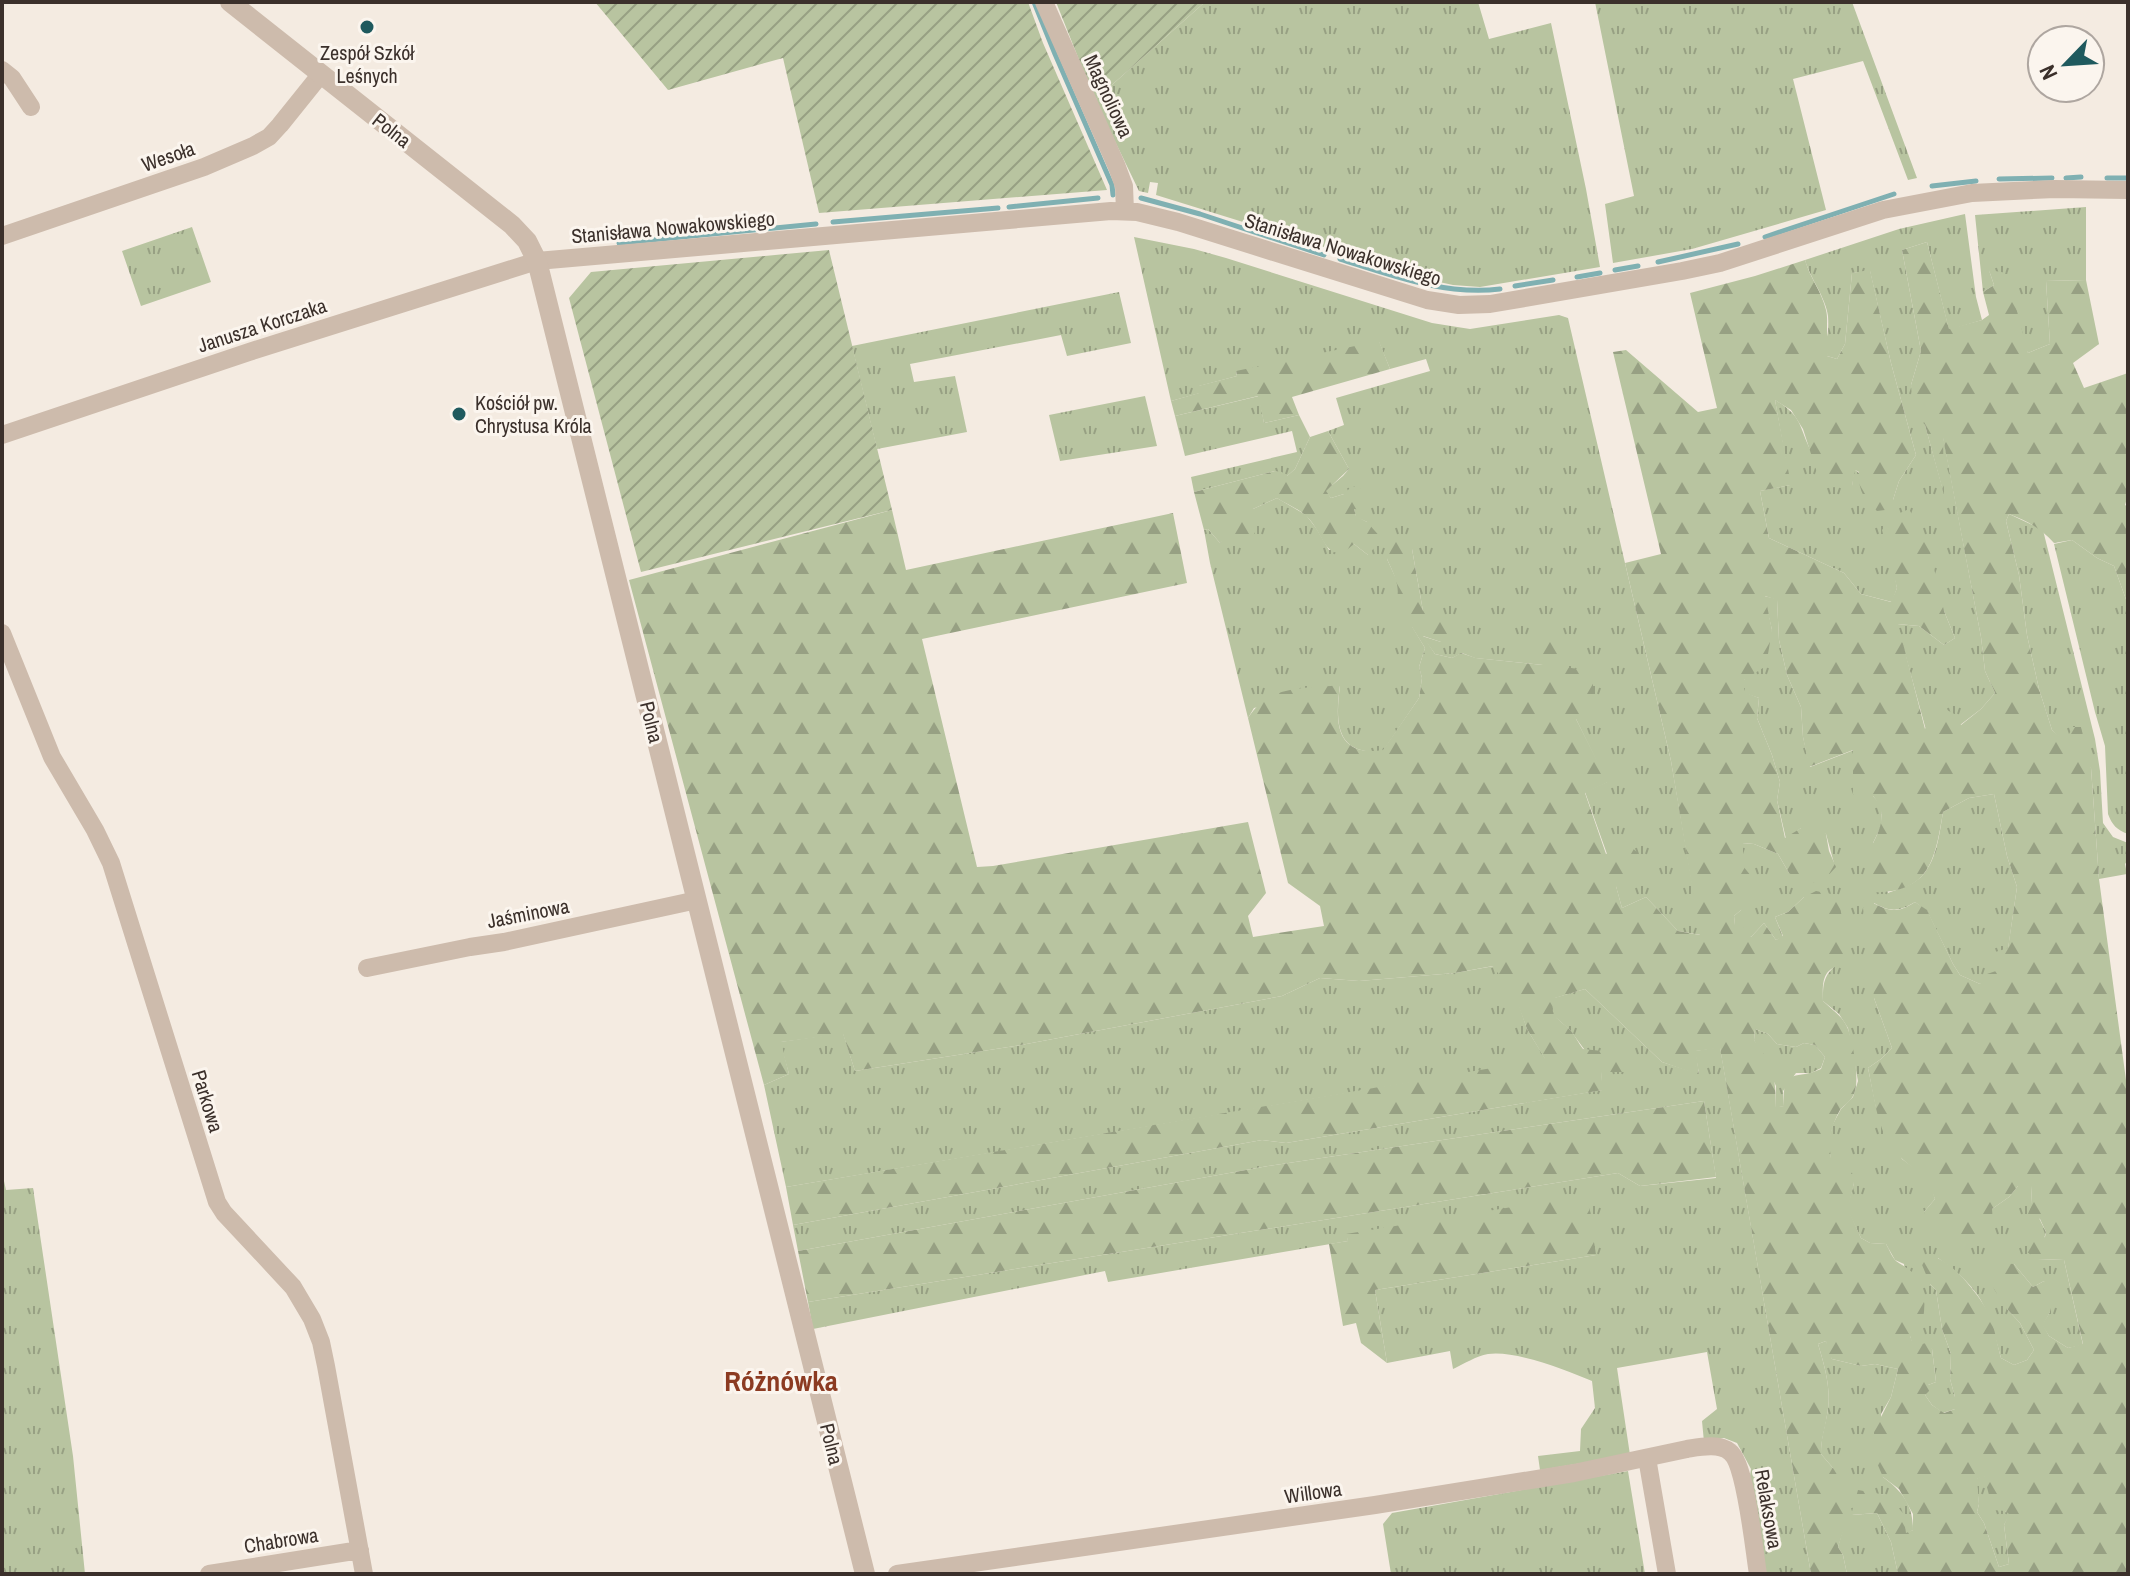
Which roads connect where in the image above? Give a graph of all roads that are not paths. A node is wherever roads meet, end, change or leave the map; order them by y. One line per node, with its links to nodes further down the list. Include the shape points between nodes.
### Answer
1 (230, 2): 4 (street, Polna)
2 (1044, 2): 7 (street, Magnoliowa, via 1117,167)
3 (2, 70): 5 (street)
4 (321, 74): 8 (street, Wesoła, via 269,137 253,146); 9 (street, Polna, via 512,225)
5 (31, 107)
6 (2128, 190): 7 (street, Stanisława Nowakowskiego, via 1972,193 1925,200 1720,263 1542,297 1459,305)
7 (1125, 211): 9 (street, Stanisława Nowakowskiego)
8 (2, 236)
9 (537, 261): 10 (street, Janusza Korczaka); 12 (street, Polna)
10 (2, 435)
11 (2, 633): 16 (street, Parkowa, via 52,757 111,863 217,1202 293,1287 321,1342)
12 (697, 900): 13 (street, Jaśminowa); 19 (street, Polna)
13 (367, 968)
14 (1733, 1453): 15 (street, Willowa, via 1706,1446); 22 (street, Relaksowa)
15 (1647, 1458): 20 (street, Willowa, via 1375,1505); 21 (street)
16 (360, 1550): 17 (street, Chabrowa); 18 (street, Parkowa)
17 (209, 1574)
18 (364, 1574)
19 (865, 1574)
20 (897, 1574)
21 (1667, 1574)
22 (1758, 1574)

